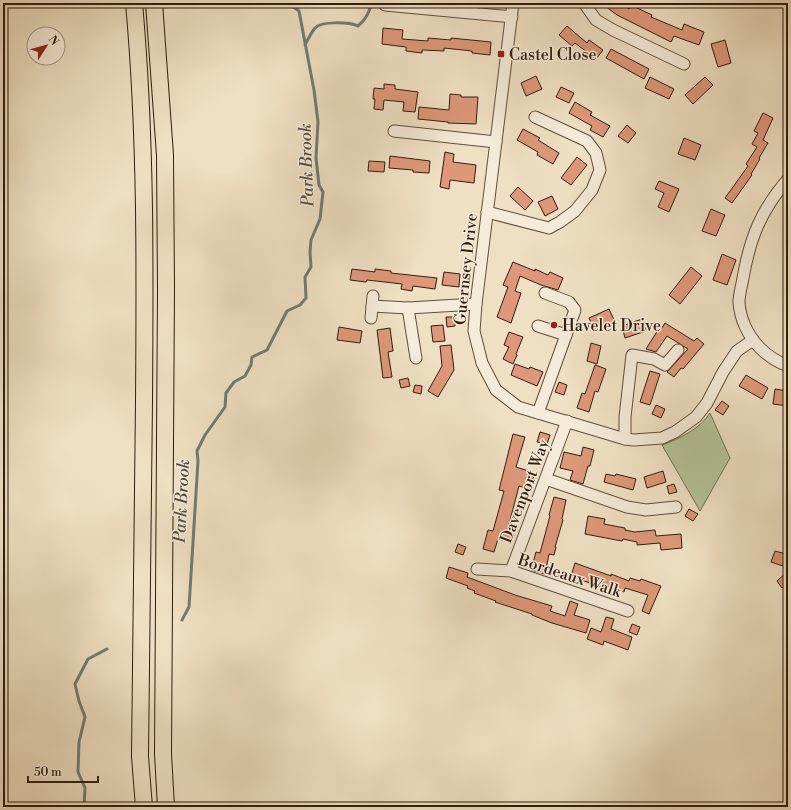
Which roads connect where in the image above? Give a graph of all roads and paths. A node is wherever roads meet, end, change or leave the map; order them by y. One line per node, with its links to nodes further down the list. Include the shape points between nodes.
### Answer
1 (134, 3): 31 (highway, via 139,56 145,288 140,757)
2 (154, 3): 32 (highway, via 165,155 163,754)
3 (514, 3): 6 (street, Guernsey Drive)
4 (584, 3): 7 (street, via 596,20)
5 (385, 5): 6 (street)
6 (512, 16): 10 (street, Guernsey Drive)
7 (684, 64)
8 (535, 117): 12 (street, via 587,140 596,153 600,170 592,190 575,211 549,228)
9 (394, 131): 10 (street)
10 (496, 142): 12 (street, Guernsey Drive)
11 (788, 179): 19 (street, via 769,202 756,228 746,262 739,301 745,327)
12 (487, 212): 14 (street, Guernsey Drive)
13 (545, 293): 18 (street, via 569,302 575,310)
14 (476, 304): 15 (street); 23 (street, Guernsey Drive, via 474,331 482,363 496,390 518,407)
15 (408, 308): 16 (street, via 372,301); 21 (street)
16 (371, 318)
17 (538, 326): 18 (street)
18 (566, 335): 23 (street)
19 (752, 340): 22 (street, via 768,356); 25 (street, Guernsey Drive, via 737,351 696,417 662,438)
20 (678, 350): 25 (street, via 665,365 654,359 632,355 624,417)
21 (416, 358)
22 (788, 366)
23 (538, 413): 24 (street, Guernsey Drive)
24 (567, 421): 25 (street, Guernsey Drive); 26 (street, Davenport Way)
25 (625, 438)
26 (546, 479): 27 (street, via 628,507 646,510); 29 (street, Davenport Way)
27 (676, 507)
28 (477, 569): 29 (street, Bordeaux Walk)
29 (511, 571): 30 (street, Bordeaux Walk)
30 (628, 611)
31 (144, 807)
32 (166, 807)

